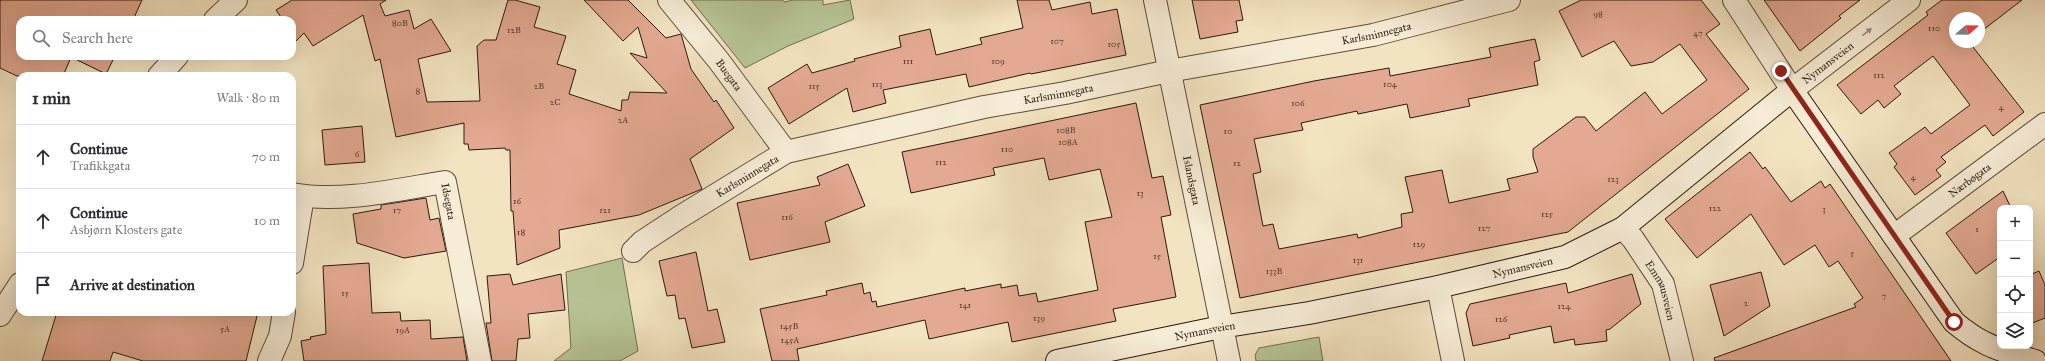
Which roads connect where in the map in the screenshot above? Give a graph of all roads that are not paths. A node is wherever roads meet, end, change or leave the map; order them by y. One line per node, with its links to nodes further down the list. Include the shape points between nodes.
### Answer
1 (236, 0): 7 (street)
2 (669, 0): 13 (street, Buegata, via 715,56)
3 (1155, 0): 9 (street, Islandsgata)
4 (1509, 0): 9 (street, Karlsminnegata, via 1373,35)
5 (1734, 0): 11 (street)
6 (1909, 0): 11 (street, Nymansveien, one-way to 6)
7 (219, 16)
8 (173, 60): 10 (street)
9 (1169, 71): 13 (street, Karlsminnegata, via 984,107); 23 (street, Islandsgata)
10 (163, 72)
11 (1792, 90): 16 (street, Nymansveien); 17 (street)
12 (2045, 124): 17 (street, Nærbøgata)
13 (786, 152): 18 (street, Karlsminnegata, via 680,217 642,242)
14 (298, 195): 15 (street, Idsegata); 25 (street, Idsegata, via 361,195 444,182)
15 (296, 218)
16 (1623, 228): 19 (street, Nymansveien, via 1564,257); 29 (street, Emmausveien, via 1663,284)
17 (1894, 236): 30 (street, via 1954,322 1970,336 1987,345)
18 (633, 251)
19 (1438, 287): 23 (street, Nymansveien, via 1309,313); 28 (street)
20 (16, 290): 21 (street)
21 (0, 315)
22 (283, 316): 24 (street, via 280,336)
23 (1221, 327): 26 (street, Nymansveien); 27 (street, Islandsgata)
24 (269, 361)
25 (480, 361)
26 (1058, 361)
27 (1229, 361)
28 (1453, 361)
29 (1682, 361)
30 (2035, 361)

